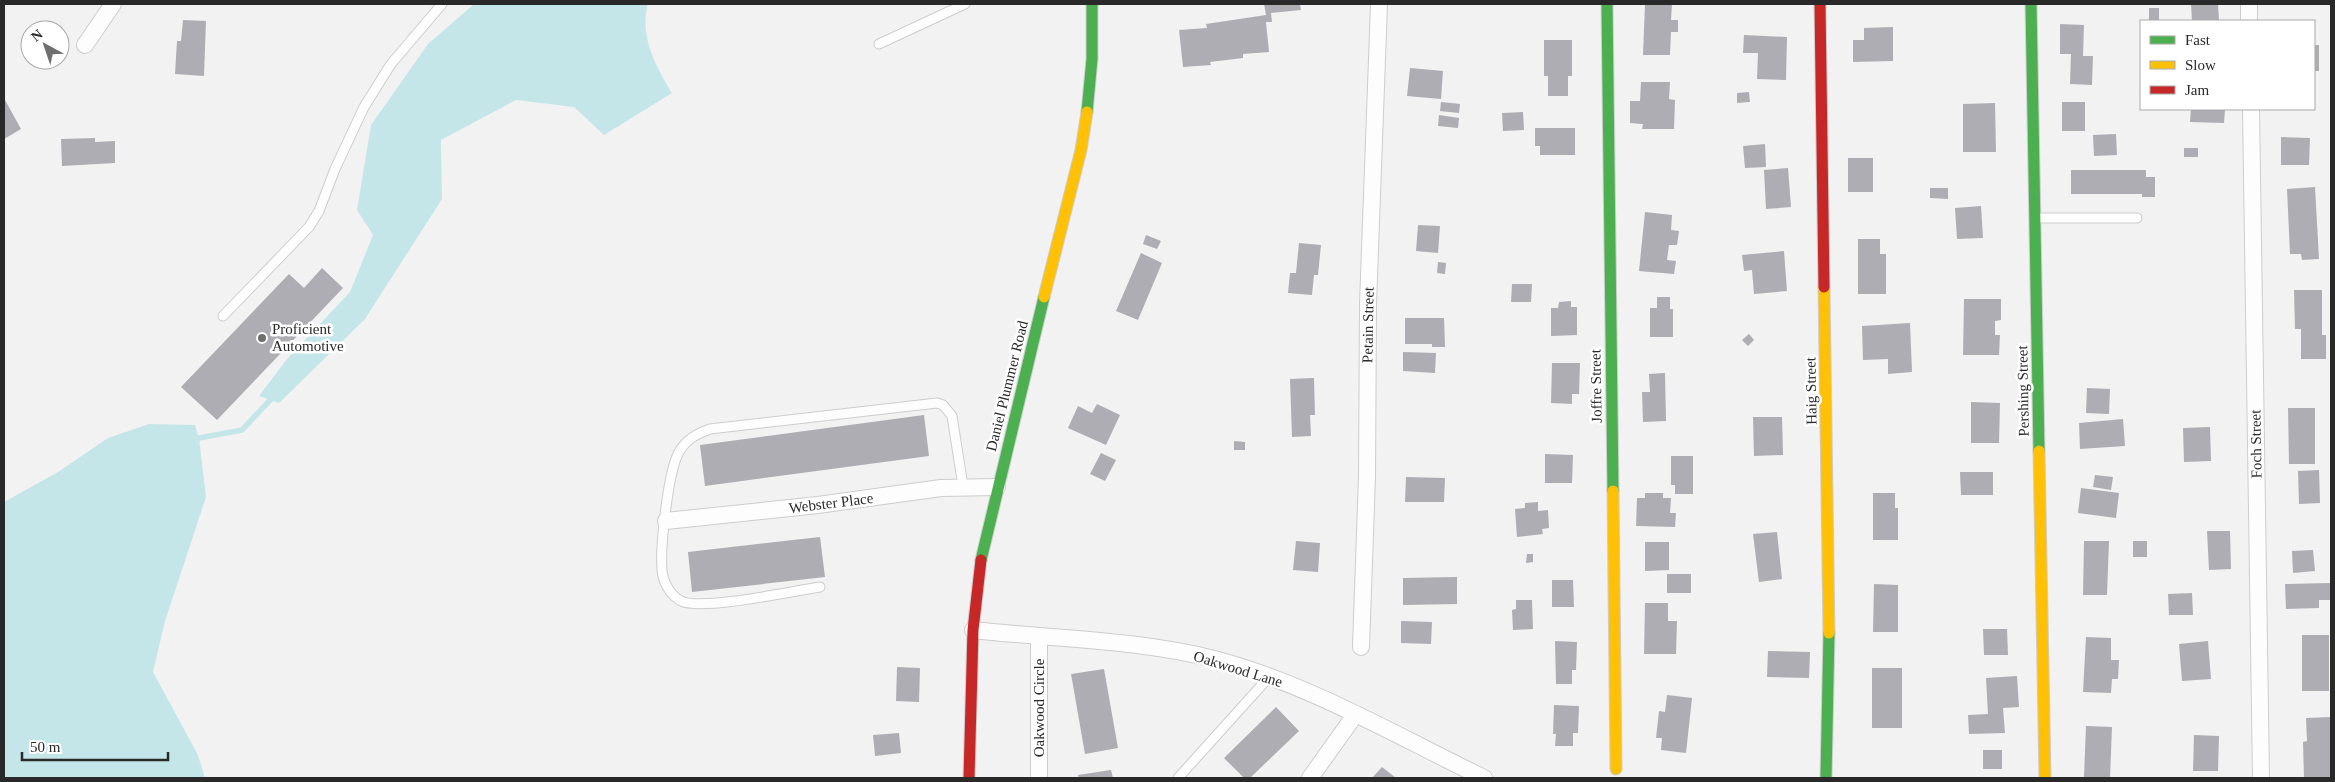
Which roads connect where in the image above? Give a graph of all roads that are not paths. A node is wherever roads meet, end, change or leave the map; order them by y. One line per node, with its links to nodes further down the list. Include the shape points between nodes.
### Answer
1 (113, 4): 12 (street)
2 (442, 4): 16 (lane, via 391,64 364,107 309,227)
3 (966, 4): 11 (lane)
4 (1092, 4): 18 (street, Daniel Plummer Road, via 1090,101 1081,150)
5 (1379, 4): 23 (street, Petain Street, via 1368,304)
6 (1606, 4): 26 (street, Joffre Street)
7 (1820, 4): 32 (street, Haig Street, via 1829,664)
8 (2031, 4): 14 (street, Pershing Street)
9 (2249, 4): 10 (street)
10 (2249, 20)
11 (878, 44)
12 (85, 45)
13 (2251, 110): 34 (street, Foch Street)
14 (2035, 218): 15 (lane); 33 (street, Pershing Street)
15 (2137, 218)
16 (223, 316)
17 (963, 486): 18 (street, Webster Place); 19 (street, Webster Place); 19 (lane, via 952,416 937,403 720,428 697,433 678,453 671,472)
18 (997, 487): 21 (street, Daniel Plummer Road, via 981,560)
19 (666, 521): 20 (lane, via 662,570 665,583 679,600 689,604 712,603)
20 (820, 588)
21 (973, 630): 22 (street, Oakwood Lane); 27 (street, Daniel Plummer Road)
22 (1040, 637): 24 (street, Oakwood Lane, via 1118,642 1168,650 1214,659); 28 (street, Oakwood Circle)
23 (1361, 646)
24 (1269, 677): 25 (street, Oakwood Lane); 29 (lane)
25 (1355, 716): 30 (street); 31 (street, Oakwood Lane)
26 (1616, 769)
27 (969, 778)
28 (1039, 778)
29 (1178, 778)
30 (1310, 778)
31 (1484, 778)
32 (1826, 778)
33 (2046, 778)
34 (2261, 778)

